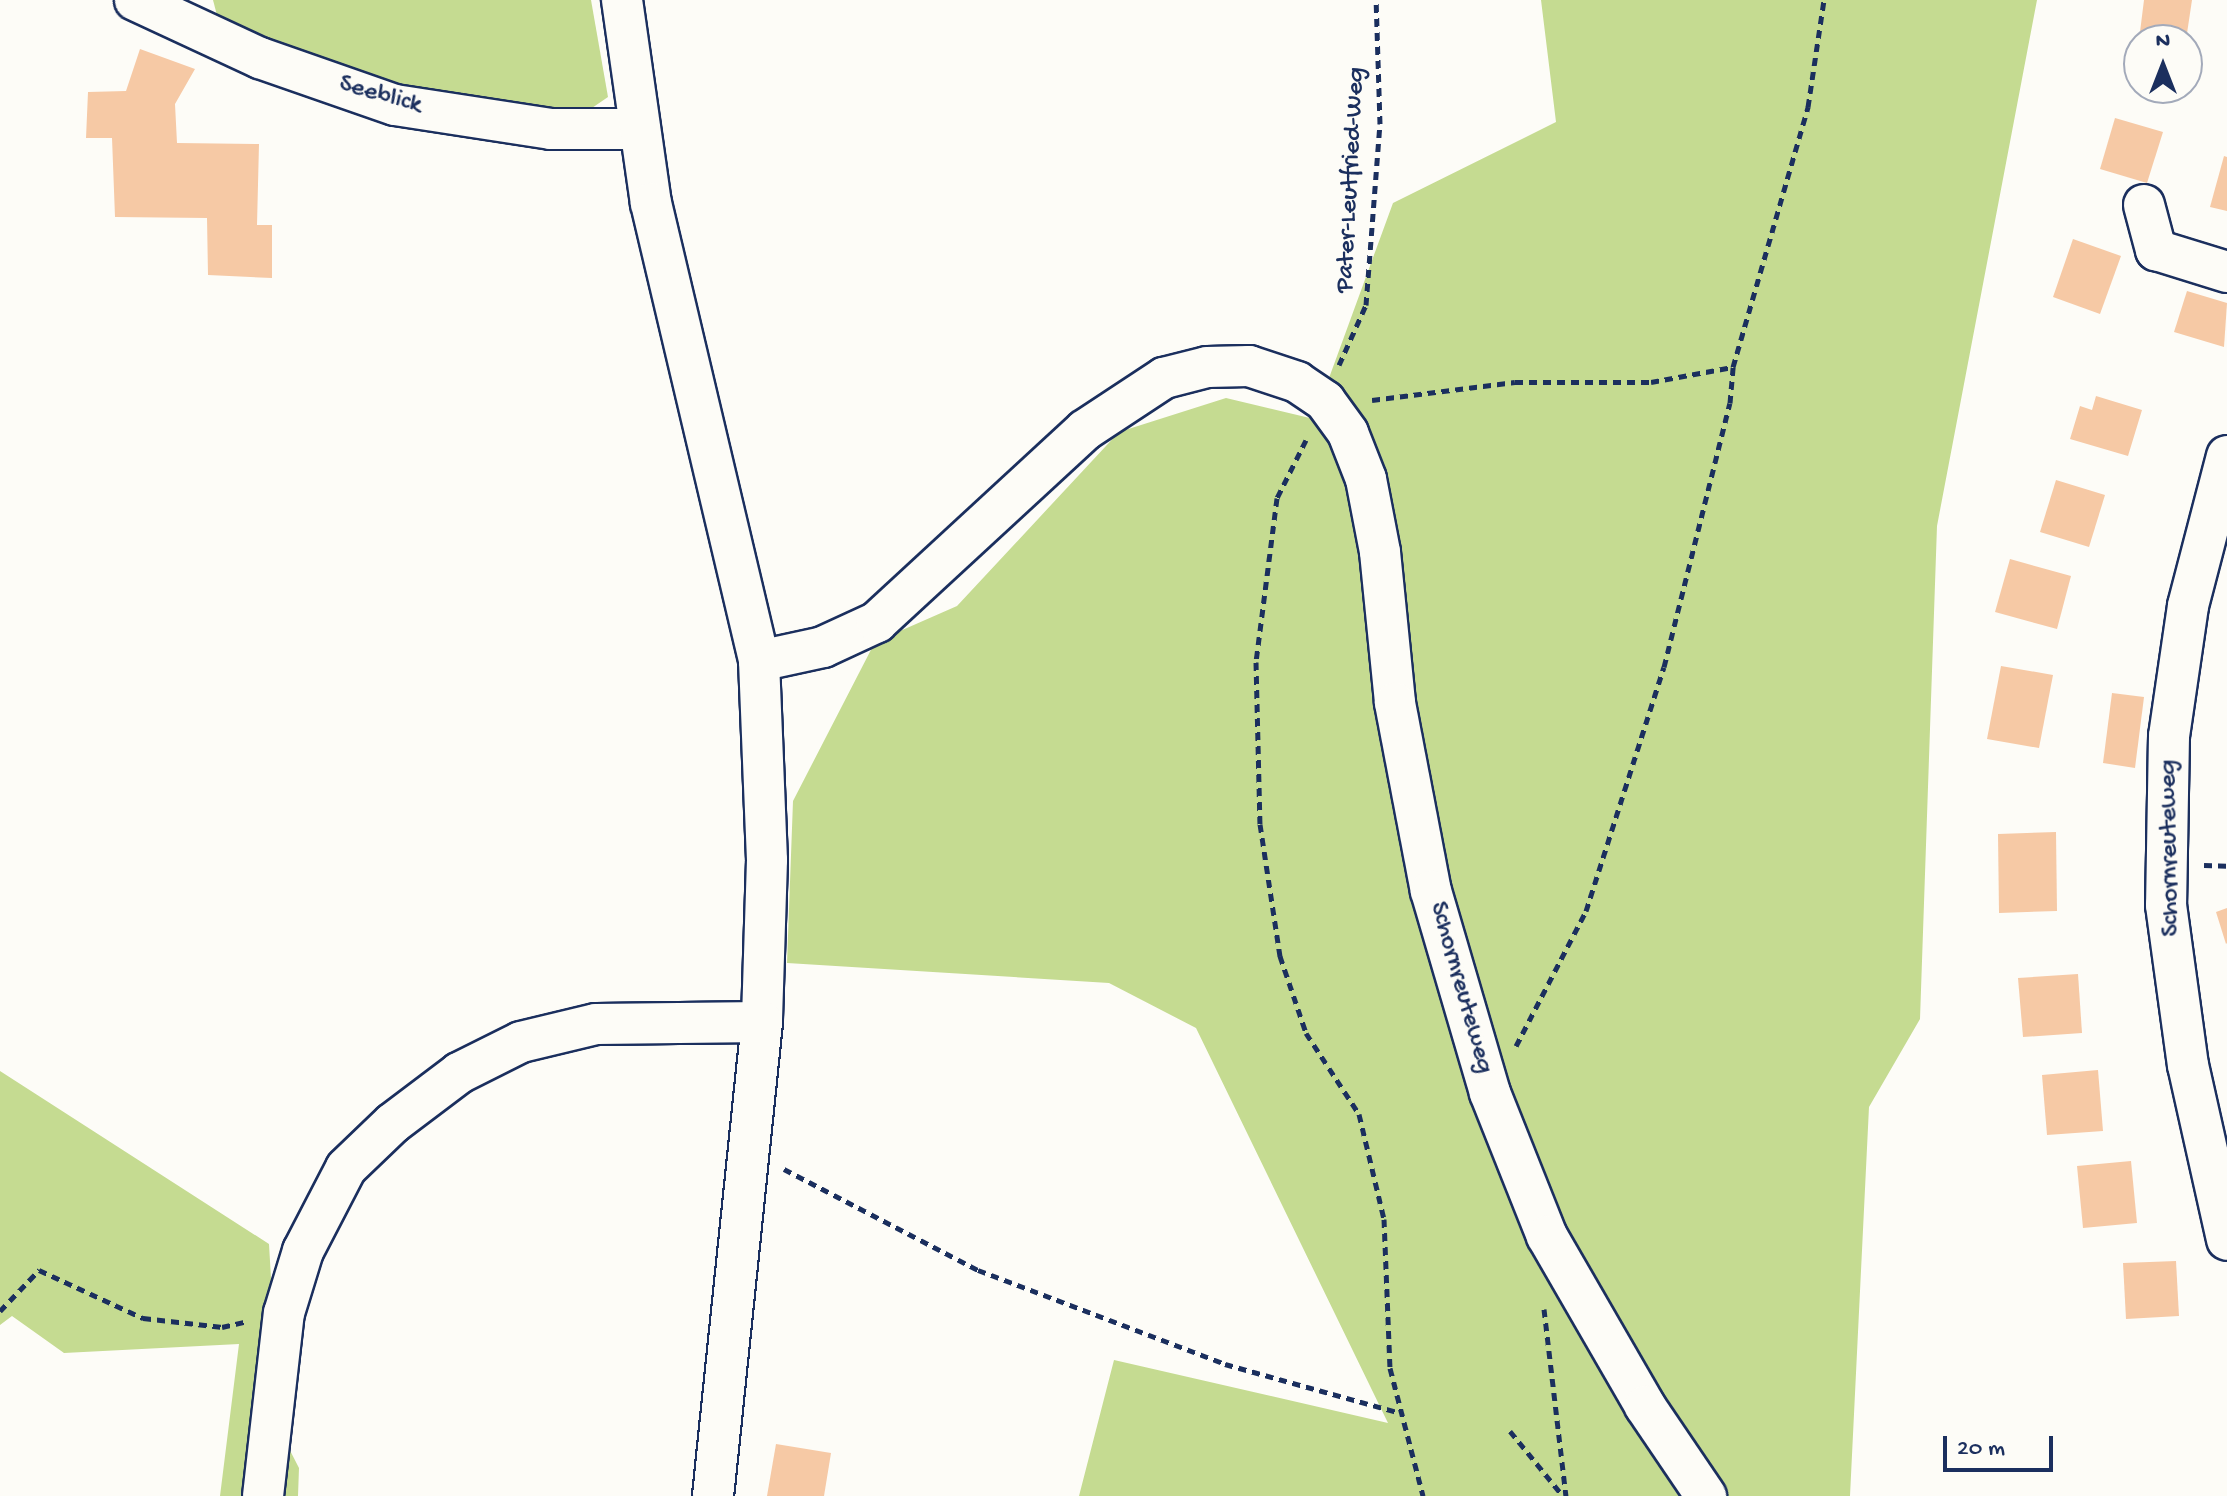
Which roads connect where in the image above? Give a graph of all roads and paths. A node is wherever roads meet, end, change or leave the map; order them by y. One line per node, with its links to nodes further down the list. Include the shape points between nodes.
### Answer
1 (135, 0): 5 (street, Seeblick, via 260,58 395,105 551,129)
2 (622, 0): 5 (street)
3 (1376, 0): 9 (path, Pater-Leutfried-Weg, via 1380,124 1366,305)
4 (1824, 0): 8 (path, via 1808,107)
5 (640, 129): 12 (street, via 651,203)
6 (2144, 205): 7 (street, via 2156,250)
7 (2227, 272)
8 (1733, 367): 10 (path, via 1651,382 1515,382 1370,401); 14 (path, via 1730,403 1664,667 1586,911)
9 (1325, 401): 10 (street, Schornreuteweg); 12 (street, via 1297,382 1249,366 1207,367 1164,378 1085,430 877,622 823,647); 20 (path, Pater-Leutfried-Weg, via 1277,498 1256,662 1260,824 1280,956 1306,1033 1359,1114 1384,1219 1390,1368)
10 (1348, 433): 14 (street, Schornreuteweg, via 1366,479 1380,552 1395,703 1431,891)
11 (2227, 456): 16 (street, Schornreuteweg, via 2188,606 2169,736 2166,905 2188,1065)
12 (759, 661): 13 (street, via 767,860)
13 (762, 1022): 15 (street); 19 (street, via 596,1024 521,1042 459,1073 393,1123 346,1168 303,1251)
14 (1490, 1093): 26 (street, Schornreuteweg, via 1547,1236 1645,1406)
15 (750, 1151): 20 (path, via 978,1270 1225,1364); 23 (street)
16 (2227, 1240)
17 (1545, 1296): 25 (path)
18 (0, 1311): 19 (path, via 39,1270 143,1318 222,1327)
19 (284, 1313): 22 (street)
20 (1402, 1414): 24 (path, Pater-Leutfried-Weg)
21 (1510, 1431): 25 (path)
22 (263, 1496)
23 (713, 1496)
24 (1423, 1496)
25 (1564, 1496)
26 (1706, 1496)

